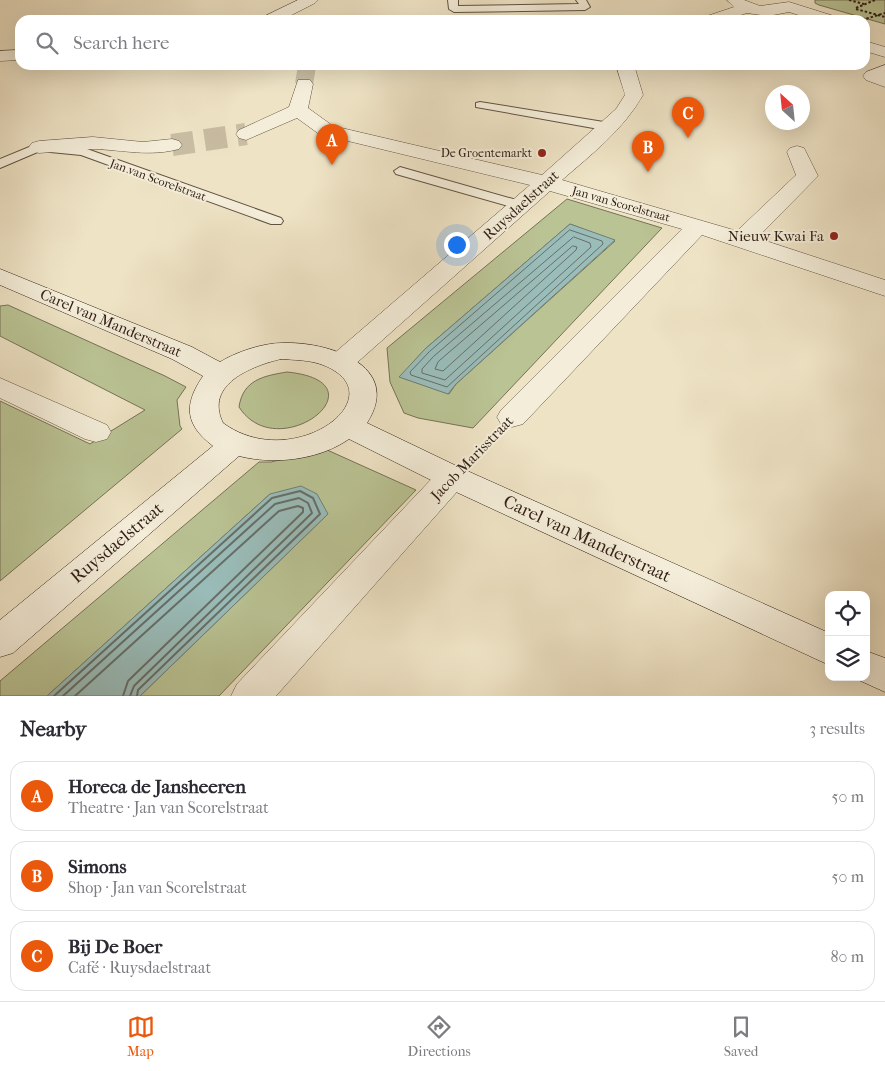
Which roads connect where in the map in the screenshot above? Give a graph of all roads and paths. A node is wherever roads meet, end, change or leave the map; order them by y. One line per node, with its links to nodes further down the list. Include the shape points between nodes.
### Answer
1 (274, 0): 6 (street)
2 (453, 0): 3 (lane, via 454,9 584,7)
3 (581, 0)
4 (848, 0): 7 (path)
5 (874, 0): 7 (path)
6 (305, 3): 10 (street)
7 (864, 4): 15 (path, via 855,8)
8 (739, 7): 11 (street); 12 (street)
9 (789, 12): 13 (street); 14 (street)
10 (280, 15)
11 (721, 15)
12 (751, 15)
13 (769, 15)
14 (815, 15)
15 (879, 15): 16 (path); 17 (path)
16 (885, 15)
17 (870, 18)
18 (870, 32): 19 (street)
19 (885, 36)
20 (870, 48): 21 (street)
21 (885, 52)
22 (15, 55): 23 (street)
23 (0, 56)
24 (627, 70): 30 (street, Ruysdaelstraat, via 634,94)
25 (885, 70): 26 (street, via 872,76)
26 (885, 82)
27 (304, 84): 29 (street)
28 (480, 105): 30 (lane)
29 (298, 110): 31 (street); 37 (street, Jan van Scorelstraat, via 326,130)
30 (610, 127): 37 (street, Ruysdaelstraat)
31 (246, 134)
32 (172, 145): 33 (street, Jan van Scorelstraat, via 143,148 93,143)
33 (39, 147): 35 (lane, Jan van Scorelstraat); 39 (lane, Jan van Scorelstraat, via 83,152)
34 (797, 152): 41 (street, via 807,176)
35 (0, 164)
36 (400, 171): 38 (lane)
37 (548, 183): 38 (street, Ruysdaelstraat); 40 (street, Jan van Scorelstraat)
38 (522, 206): 44 (street, Ruysdaelstraat)
39 (276, 221)
40 (698, 226): 41 (street, Jan van Scorelstraat); 47 (street, Jacob Marisstraat)
41 (741, 240): 43 (street, Jan van Scorelstraat)
42 (0, 276): 45 (street, Carel van Manderstraat, via 182,353)
43 (885, 288)
44 (341, 362): 45 (street, via 314,353 280,352 248,359); 48 (street, via 362,384 364,398 359,412)
45 (221, 374): 50 (street, via 206,392 203,412 212,430)
46 (0, 387): 49 (street)
47 (512, 417): 51 (path, Jacob Marisstraat)
48 (348, 426): 50 (street, via 307,447 281,451 257,450); 51 (street, Carel van Manderstraat)
49 (96, 432)
50 (234, 444): 52 (street, Ruysdaelstraat)
51 (452, 478): 53 (street, Carel van Manderstraat); 56 (street, Jacob Marisstraat)
52 (0, 642)
53 (825, 648)
54 (870, 669): 55 (street)
55 (885, 676)
56 (251, 696)

